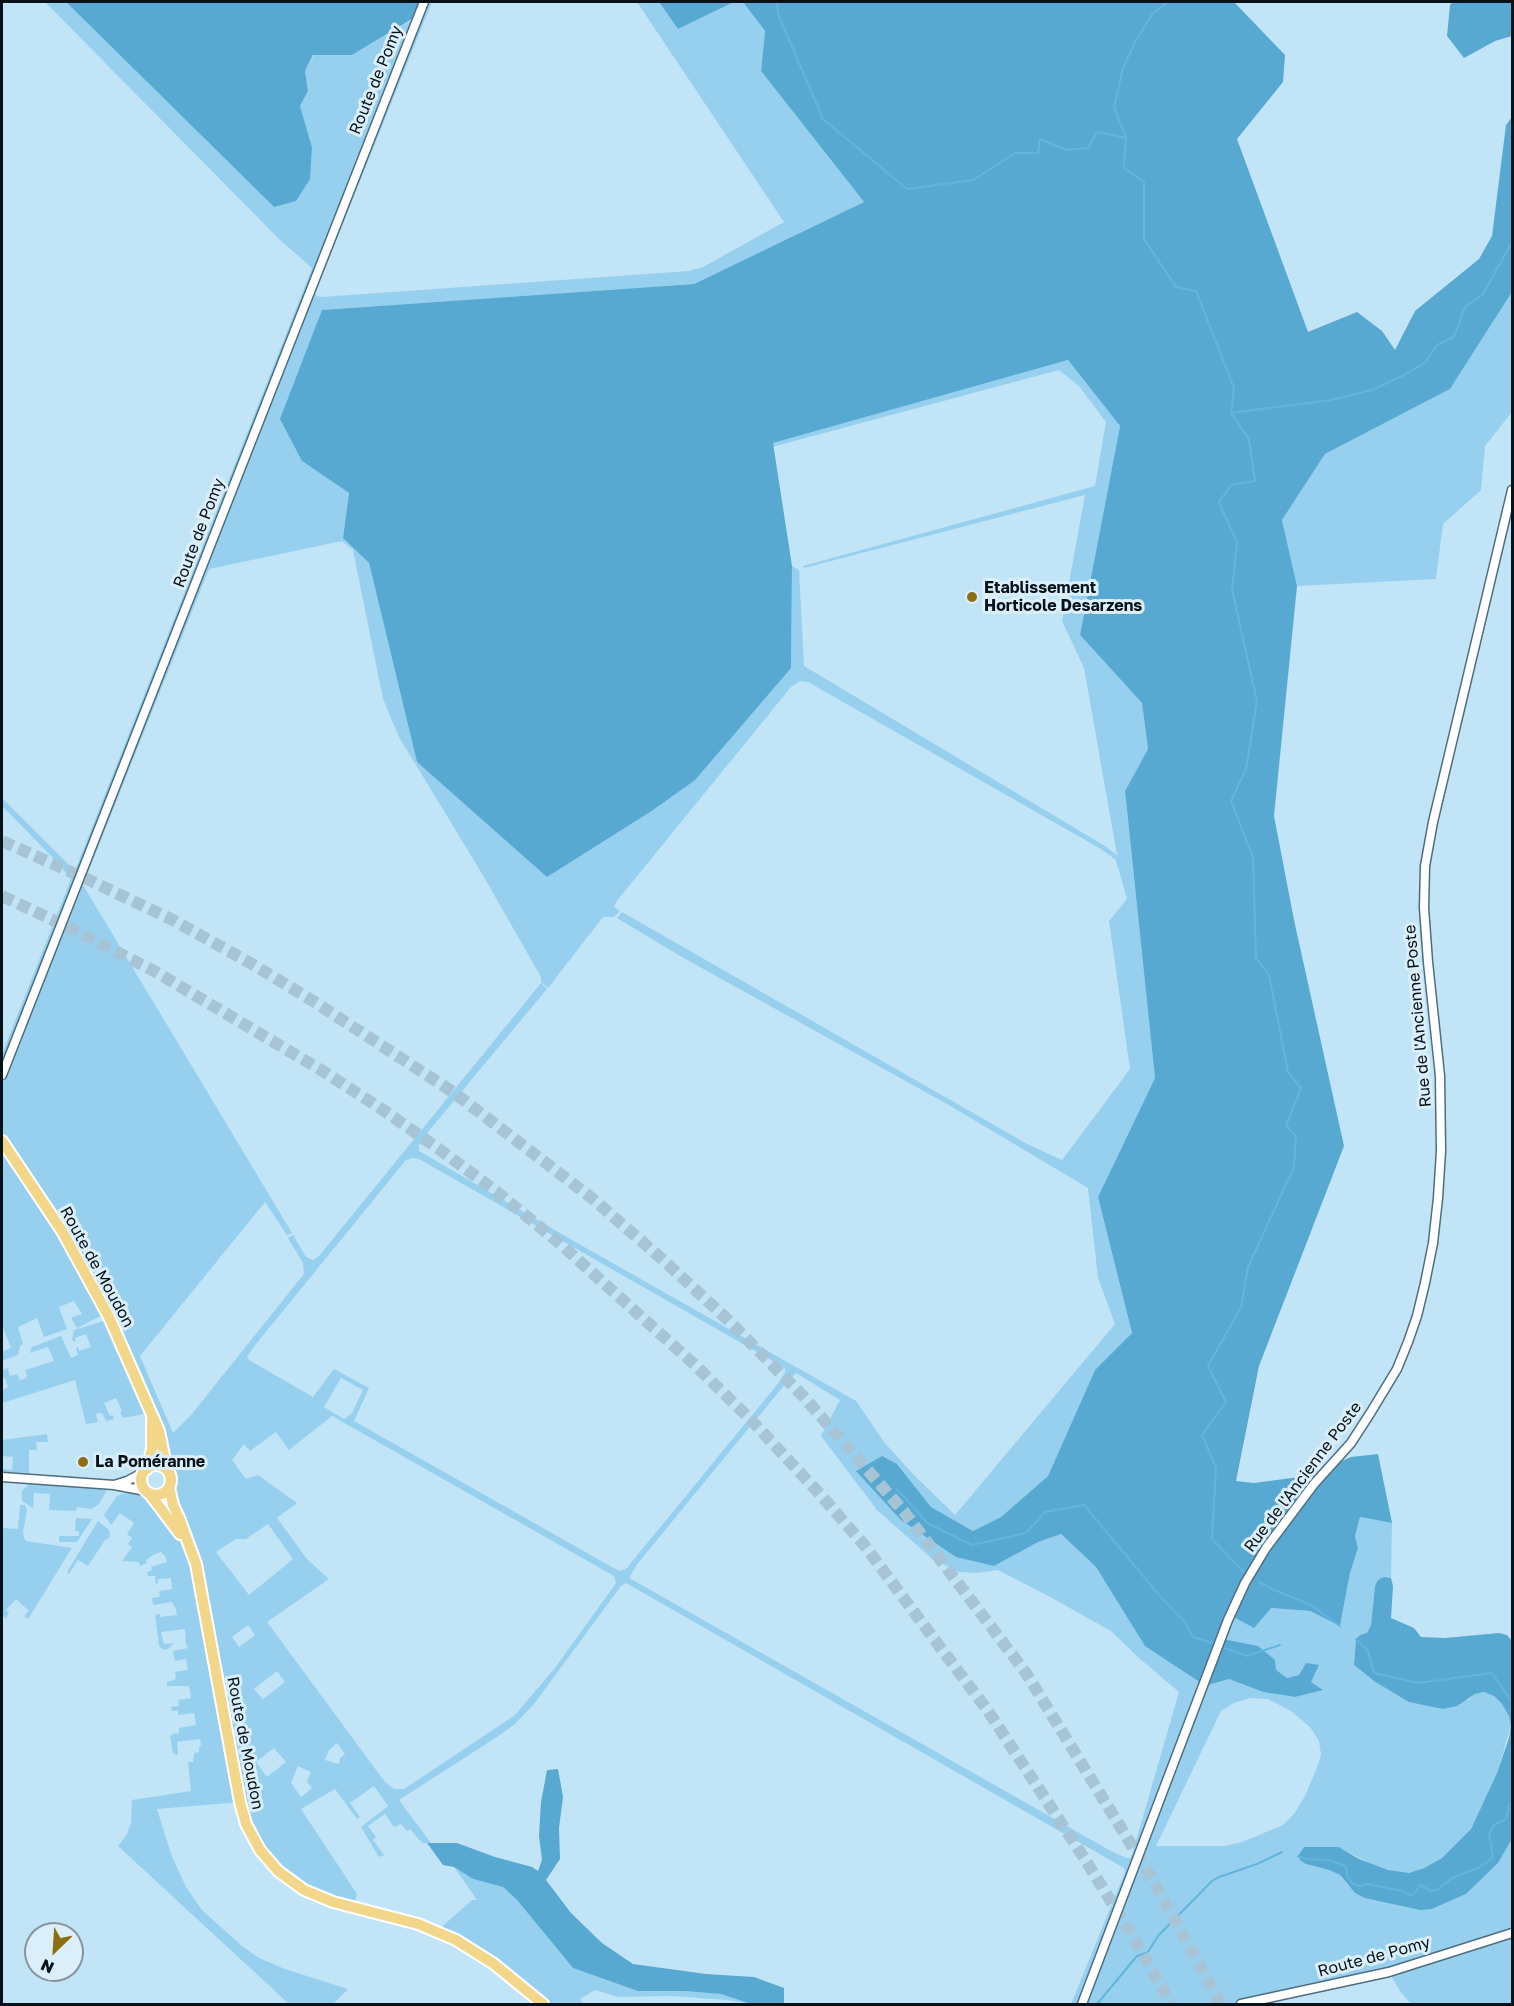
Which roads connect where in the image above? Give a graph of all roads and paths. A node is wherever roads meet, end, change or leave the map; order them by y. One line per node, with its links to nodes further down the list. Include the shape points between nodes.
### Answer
1 (424, 2): 3 (street, Route de Pomy)
2 (1512, 490): 15 (street, Rue de l'Ancienne Poste, via 1425,866 1424,908 1440,1076 1441,1151 1433,1243 1417,1316 1397,1369 1371,1412 1273,1539 1245,1583)
3 (2, 1075)
4 (2, 1141): 5 (main road, Route de Moudon, via 84,1269)
5 (152, 1416): 6 (main road, Route de Moudon, via 161,1436); 7 (main road, Route de Moudon, via 152,1449)
6 (167, 1470): 7 (main road, via 151,1466); 10 (main road)
7 (145, 1471): 9 (street); 11 (main road, via 141,1482)
8 (2, 1477): 9 (street)
9 (114, 1485): 11 (street)
10 (170, 1487): 11 (main road, via 161,1494); 12 (main road, Route de Moudon)
11 (148, 1492): 12 (main road, Route de Moudon, via 176,1527)
12 (196, 1564): 14 (main road, Route de Moudon, via 240,1802 249,1830 269,1861 290,1881 318,1896 418,1924 456,1940 494,1964)
13 (1512, 1933): 16 (street, Route de Pomy, via 1389,1972)
14 (543, 2004)
15 (1082, 2004)
16 (1241, 2004)

